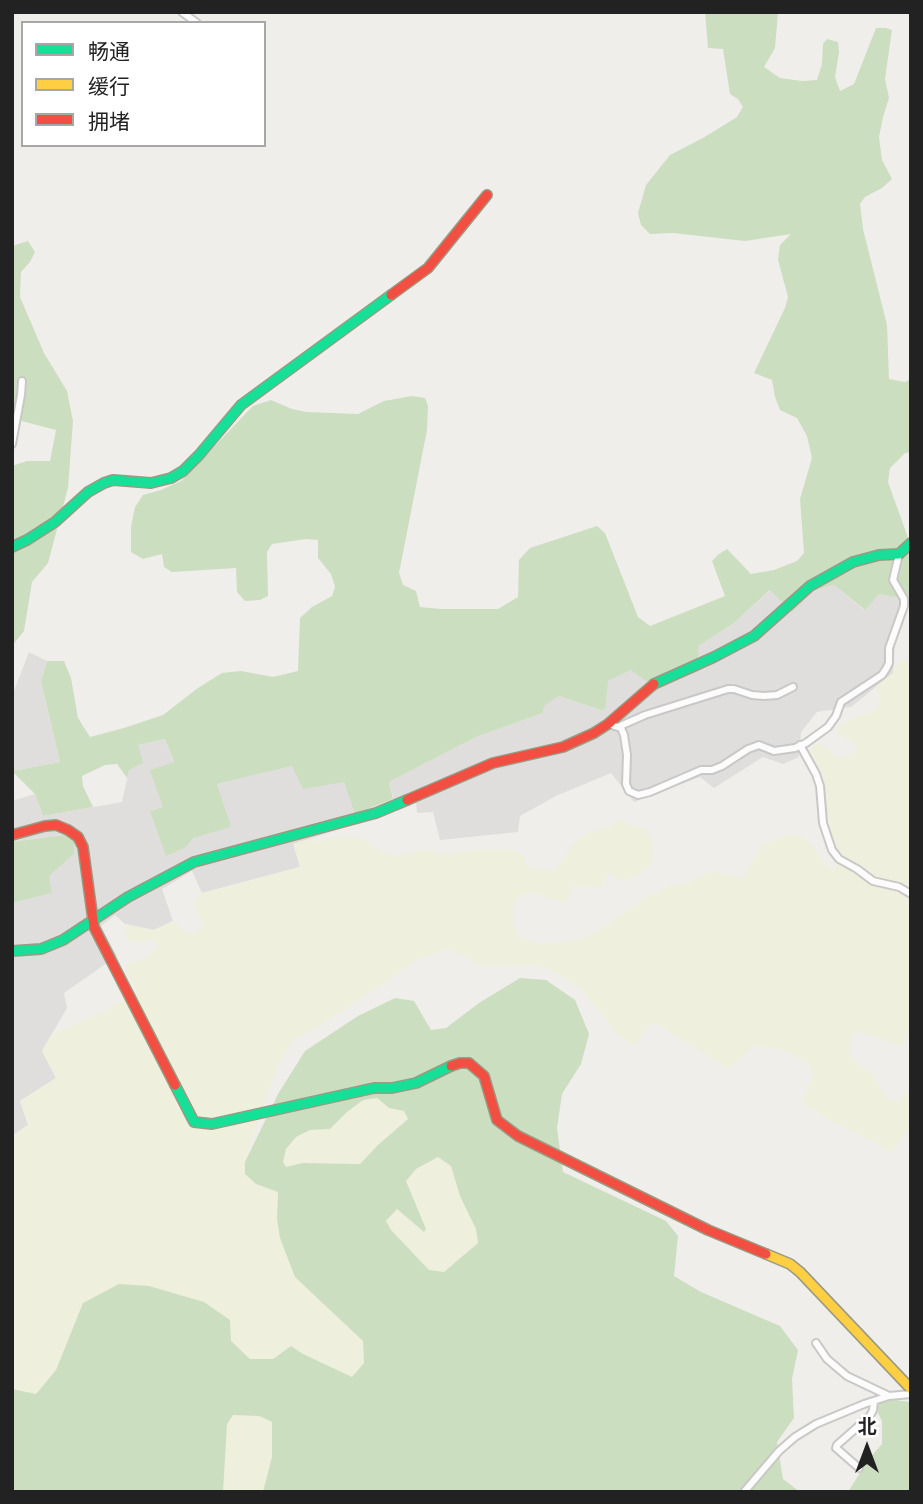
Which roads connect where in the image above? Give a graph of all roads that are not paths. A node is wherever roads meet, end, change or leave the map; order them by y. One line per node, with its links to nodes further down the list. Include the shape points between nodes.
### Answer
1 (487, 195): 5 (street, via 428,268 241,405 183,471 152,483 104,483 55,523)
2 (22, 381): 3 (street)
3 (12, 444)
4 (911, 542): 6 (street)
5 (12, 547)
6 (899, 554): 8 (street, via 853,562 810,586 754,636 656,682); 10 (street, via 893,580 904,606 886,669 841,702 819,735)
7 (793, 687): 9 (street, via 764,696 728,690)
8 (607, 724): 9 (street); 13 (street, via 563,747 493,764 376,813 194,862)
9 (618, 727): 10 (street, via 624,735 626,783 629,791 638,795 722,766 759,745 774,751)
10 (800, 745): 12 (street, via 820,786 823,823 832,850 873,881)
11 (12, 835): 13 (street, via 56,825 78,837)
12 (911, 894)
13 (94, 919): 14 (street, via 41,949); 16 (street, via 94,928 194,1122 212,1124 374,1088 404,1086 469,1063 484,1076 500,1124 708,1230 790,1264)
14 (12, 951)
15 (816, 1343): 18 (street, via 842,1372)
16 (911, 1389)
17 (911, 1394): 18 (street)
18 (888, 1396): 19 (street)
19 (874, 1401): 20 (street, via 870,1416 835,1448); 21 (street, via 795,1437)
20 (859, 1468)
21 (744, 1492)

